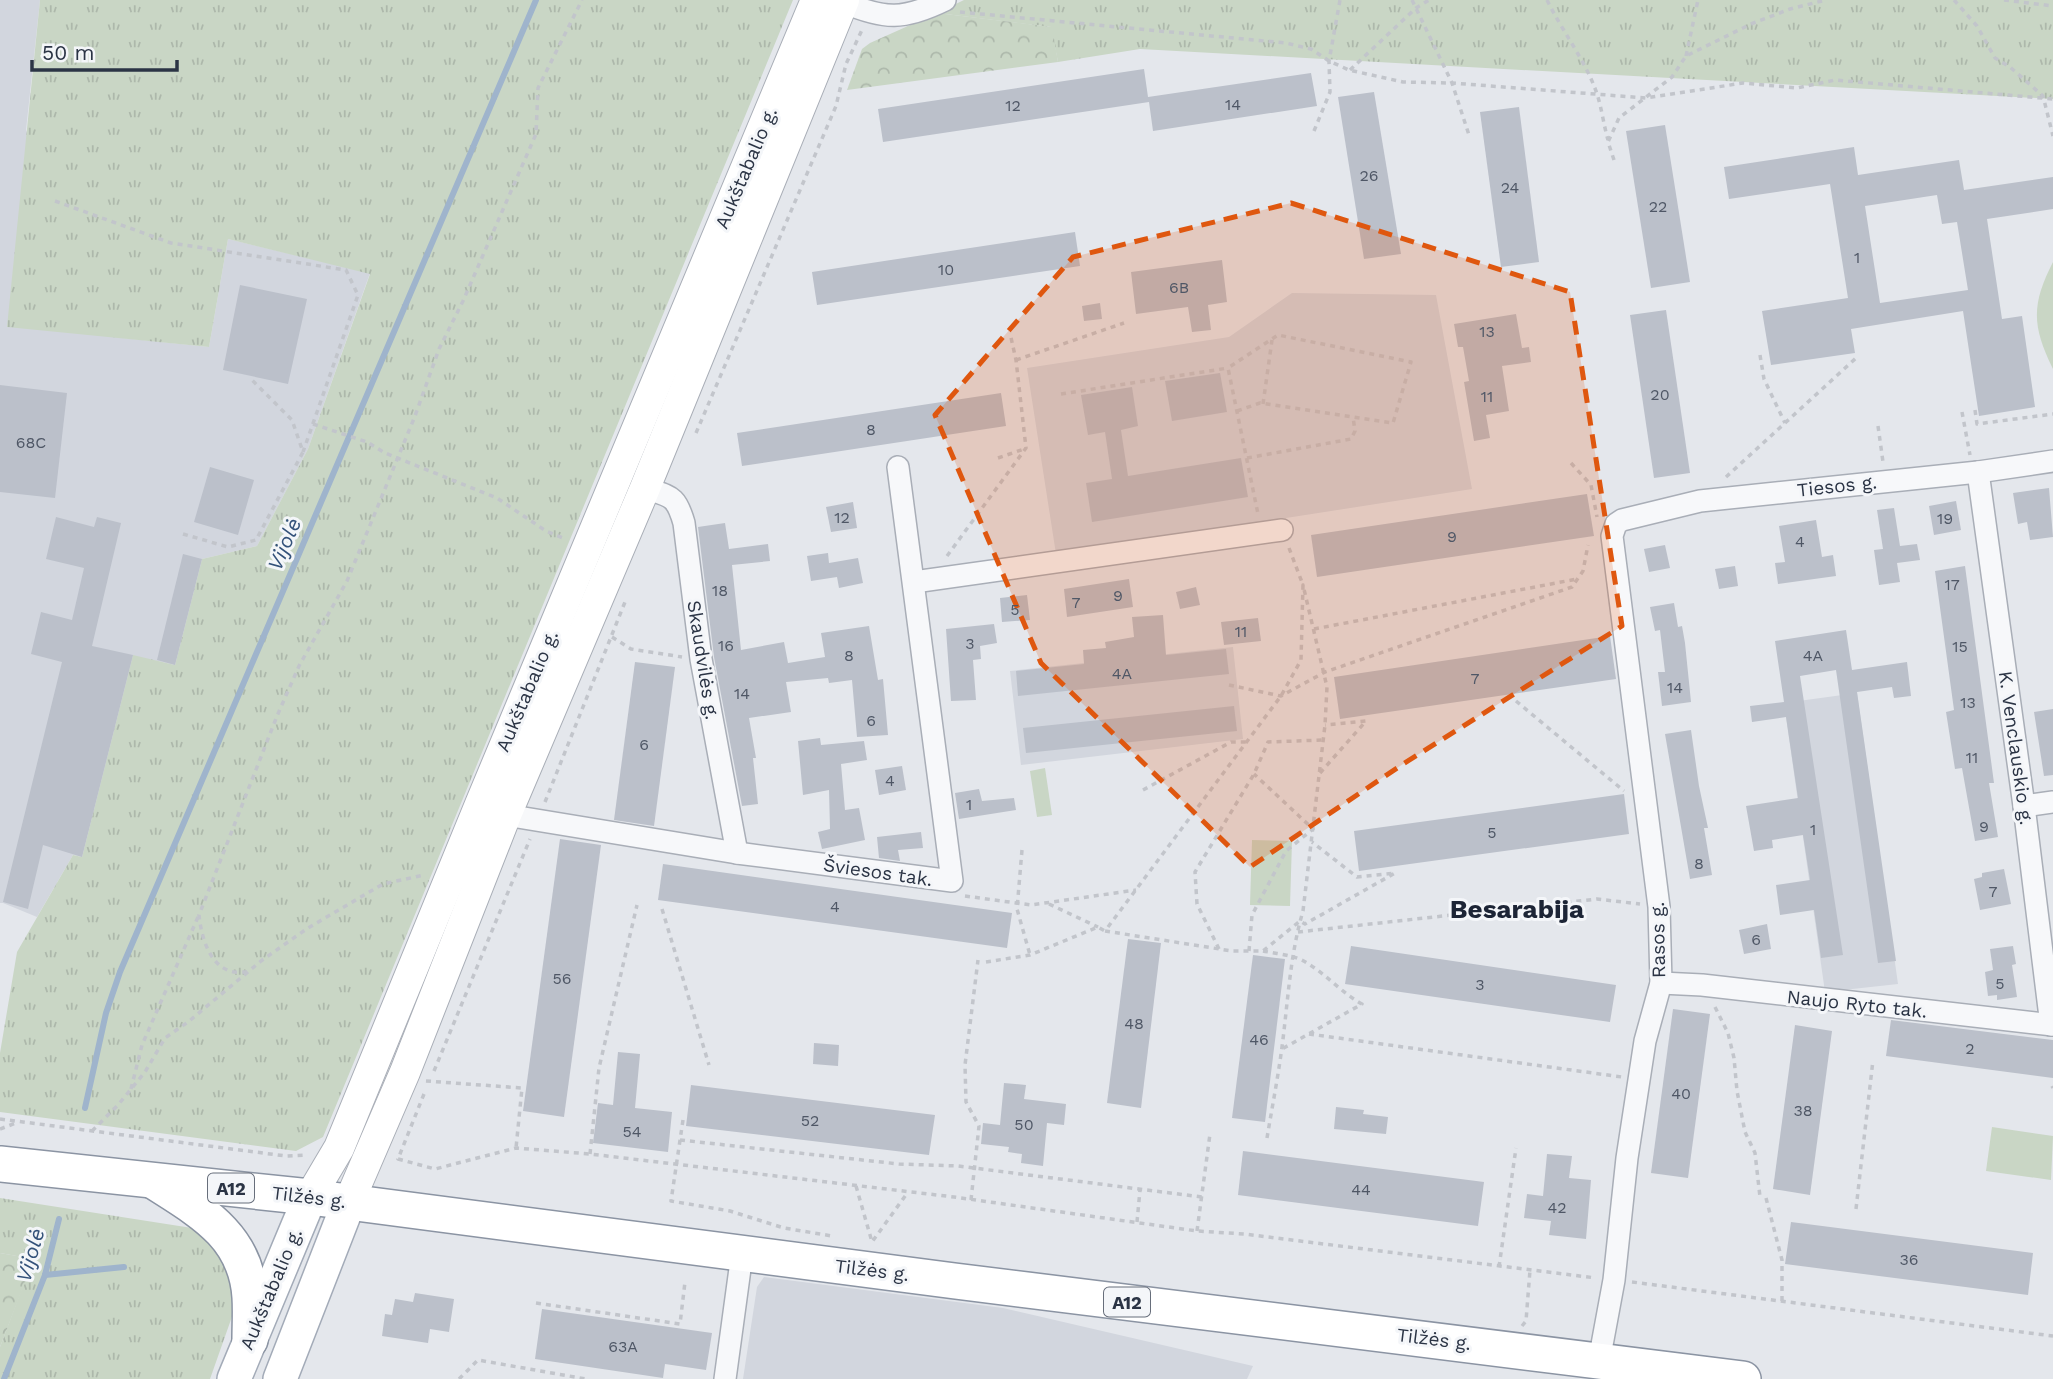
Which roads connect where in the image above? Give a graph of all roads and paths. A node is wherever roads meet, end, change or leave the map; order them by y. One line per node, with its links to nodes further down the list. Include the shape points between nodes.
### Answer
1 (582, 0): 49 (path, via 538,88 536,134 439,349)
2 (1340, 0): 15 (path)
3 (1412, 0): 13 (path)
4 (1429, 0): 13 (path)
5 (1547, 0): 18 (path)
6 (1698, 0): 14 (path)
7 (1826, 0): 14 (path, via 1751,24)
8 (1954, 0): 19 (path, via 1996,58)
9 (2004, 0): 12 (path)
10 (942, 2): 11 (street, via 908,15); 15 (path, via 960,12 1017,19 1286,43 1311,49)
11 (842, 3): 46 (path, via 846,64 836,106); 57 (main road, Aukštabalio g.); 141 (main road, Aukštabalio g., via 481,802 340,1148)
12 (2053, 6)
13 (1416, 8): 16 (path); 17 (path)
14 (1686, 56): 20 (path, via 1672,77)
15 (1328, 61): 16 (path); 22 (path, via 1330,92)
16 (1349, 70): 17 (path, via 1403,82)
17 (1452, 82): 18 (path); 23 (path)
18 (1598, 96): 20 (path); 25 (path)
19 (2042, 97): 20 (path, via 1835,80 1797,88 1743,83); 21 (path); 24 (path)
20 (1646, 98): 25 (path, via 1619,118)
21 (2053, 99)
22 (1314, 131)
23 (1469, 135)
24 (2053, 136)
25 (1608, 142): 26 (path)
26 (1615, 160)
27 (55, 201): 44 (path, via 171,243 346,270 358,295)
28 (1124, 323): 33 (path)
29 (1010, 333): 33 (path)
30 (1272, 340): 34 (path); 37 (path); 42 (path, via 1278,335 1411,362 1393,423)
31 (1760, 355): 43 (path, via 1764,379)
32 (1856, 358): 43 (path)
33 (1016, 360): 47 (path)
34 (1228, 368): 36 (path); 39 (path)
35 (252, 380): 48 (path, via 292,420)
36 (1061, 394)
37 (1263, 404): 39 (path); 42 (path)
38 (1975, 410): 41 (path, via 1977,424)
39 (1237, 411): 51 (path)
40 (1962, 412): 55 (path)
41 (2053, 414)
42 (1353, 417): 51 (path, via 1351,439)
43 (1786, 423): 58 (path)
44 (313, 424): 48 (path); 49 (path, via 367,442)
45 (1878, 426): 56 (path)
46 (691, 445)
47 (1026, 448): 50 (path); 66 (path)
48 (303, 452): 62 (path, via 256,540 228,547)
49 (397, 458): 63 (path, via 497,498); 99 (path, via 346,581 277,716)
50 (998, 458)
51 (1247, 458): 61 (path)
52 (2053, 461): 55 (street, Tiesos g.)
53 (1571, 463): 59 (path, via 1591,485)
54 (898, 467): 66 (street, Šviesos tak.)
55 (1976, 473): 56 (street, Tiesos g.); 83 (street, K. Venclauskio g.)
56 (1886, 481): 58 (street, Tiesos g.)
57 (645, 488): 71 (street, Skaudvilės g., via 679,504); 85 (main road, Aukštabalio g.)
58 (1700, 501): 60 (street, Tiesos g.)
59 (1597, 518)
60 (1622, 520): 84 (street, Rasos g., via 1612,536)
61 (1272, 532): 66 (street); 67 (path)
62 (183, 534)
63 (563, 538)
64 (1588, 545): 65 (path)
65 (1578, 579): 69 (path); 72 (path, via 1572,587)
66 (921, 581): 92 (street, Šviesos tak.)
67 (1303, 586): 69 (path); 74 (path, via 1300,660)
68 (626, 600): 70 (path)
69 (1314, 629): 72 (path)
70 (612, 636): 71 (path, via 631,649); 86 (path)
71 (701, 660): 90 (street, Skaudvilės g.)
72 (1325, 672): 74 (path); 76 (path)
73 (1229, 685): 74 (path)
74 (1281, 696): 78 (path)
75 (1516, 701): 84 (path)
76 (1325, 725): 77 (path); 80 (path, via 1366,721)
77 (1323, 740): 79 (path, via 1268,742); 80 (path)
78 (1248, 742): 81 (path, via 1231,742); 93 (path)
79 (1254, 774): 87 (path); 104 (path, via 1195,872 1197,904)
80 (1319, 774): 87 (path)
81 (1143, 790)
82 (2053, 802): 83 (street)
83 (2024, 806): 114 (street, K. Venclauskio g.)
84 (1647, 810): 97 (street, Rasos g.)
85 (506, 815): 86 (street, Šviesos tak.); 119 (main road, Aukštabalio g.)
86 (538, 820): 90 (street, Šviesos tak.); 119 (path)
87 (1313, 829): 88 (path); 105 (path, via 1286,851 1257,905)
88 (1312, 842): 100 (path); 100 (path, via 1357,877 1395,873 1305,924)
89 (1022, 850): 94 (path)
90 (737, 853): 92 (street, Šviesos tak.)
91 (424, 875): 111 (path, via 383,884 308,928)
92 (952, 881): 94 (path, via 964,896)
93 (1136, 890): 95 (path); 102 (path)
94 (1018, 903): 95 (path); 107 (path)
95 (1046, 903): 101 (path)
96 (637, 905): 133 (path, via 599,1068)
97 (1659, 907): 103 (path, via 1597,899); 112 (street, Rasos g.)
98 (662, 909): 118 (path)
99 (199, 915): 111 (path, via 213,959 229,971); 121 (path, via 142,1045)
100 (1300, 921): 103 (path); 106 (path)
101 (1098, 926): 102 (path); 107 (path)
102 (1105, 931): 104 (path)
103 (1298, 932): 108 (path)
104 (1219, 949): 105 (path)
105 (1249, 951): 106 (path)
106 (1263, 951): 108 (path)
107 (1030, 955): 110 (path)
108 (1293, 957): 115 (path, via 1307,962 1363,1004); 116 (path)
109 (978, 960): 136 (path, via 965,1065 966,1102 979,1126)
110 (986, 962)
111 (247, 972): 121 (path, via 165,1038)
112 (1661, 983): 113 (street, Naujo Ryto tak.); 120 (street, Rasos g.)
113 (1702, 985): 114 (street, Naujo Ryto tak.); 143 (path, via 1728,1033 1745,1132 1755,1153)
114 (2052, 1025)
115 (1308, 1034): 116 (path); 120 (path)
116 (1282, 1049): 128 (path)
117 (1873, 1060): 147 (path)
118 (709, 1065)
119 (417, 1077): 130 (path, via 522,1088); 130 (path, via 398,1159 435,1169); 146 (main road, Aukštabalio g.)
120 (1639, 1079): 156 (street, Rasos g.)
121 (131, 1090): 126 (path)
122 (0, 1119): 124 (path)
123 (683, 1120): 129 (path)
124 (18, 1122): 125 (path); 126 (path)
125 (0, 1129)
126 (91, 1131): 132 (path, via 286,1156)
127 (1210, 1134): 142 (path)
128 (1267, 1139)
129 (680, 1140): 135 (path); 136 (path)
130 (516, 1148): 133 (path)
131 (1516, 1149): 154 (path)
132 (315, 1152)
133 (590, 1154): 135 (path)
134 (0, 1164): 137 (highway, Tilžės g. / A12)
135 (677, 1164): 138 (path); 150 (path, via 671,1201)
136 (975, 1168): 139 (path); 145 (path)
137 (152, 1180): 141 (highway, Tilžės g. / A12); 162 (highway, via 232,1240 243,1262 250,1295)
138 (856, 1186): 140 (path); 152 (path)
139 (1140, 1189): 142 (path); 148 (path)
140 (908, 1192): 145 (path); 152 (path)
141 (310, 1197): 146 (highway, Tilžės g. / A12); 162 (main road, Aukštabalio g.)
142 (1202, 1197): 149 (path)
143 (1760, 1197)
144 (1766, 1198): 158 (path, via 1783,1260)
145 (971, 1200): 148 (path)
146 (349, 1202): 153 (highway, Tilžės g. / A12); 165 (main road, Aukštabalio g.)
147 (1856, 1209)
148 (1137, 1222): 149 (path)
149 (1197, 1231): 154 (path)
150 (834, 1236)
151 (859, 1240): 152 (path)
152 (872, 1242)
153 (742, 1254): 163 (highway, Tilžės g. / A12); 168 (street)
154 (1499, 1267): 155 (path)
155 (1530, 1270): 156 (path); 160 (path, via 1526,1321)
156 (1614, 1280): 158 (path); 163 (street, Rasos g.)
157 (685, 1282): 159 (path, via 680,1324)
158 (1782, 1302): 161 (path)
159 (536, 1303)
160 (1521, 1327)
161 (2053, 1336)
162 (250, 1340): 164 (main road, Aukštabalio g.)
163 (1599, 1361): 169 (highway, Tilžės g. / A12)
164 (234, 1379)
165 (281, 1379)
166 (459, 1379): 167 (path, via 478,1360)
167 (586, 1379)
168 (725, 1379)
169 (1743, 1379)

